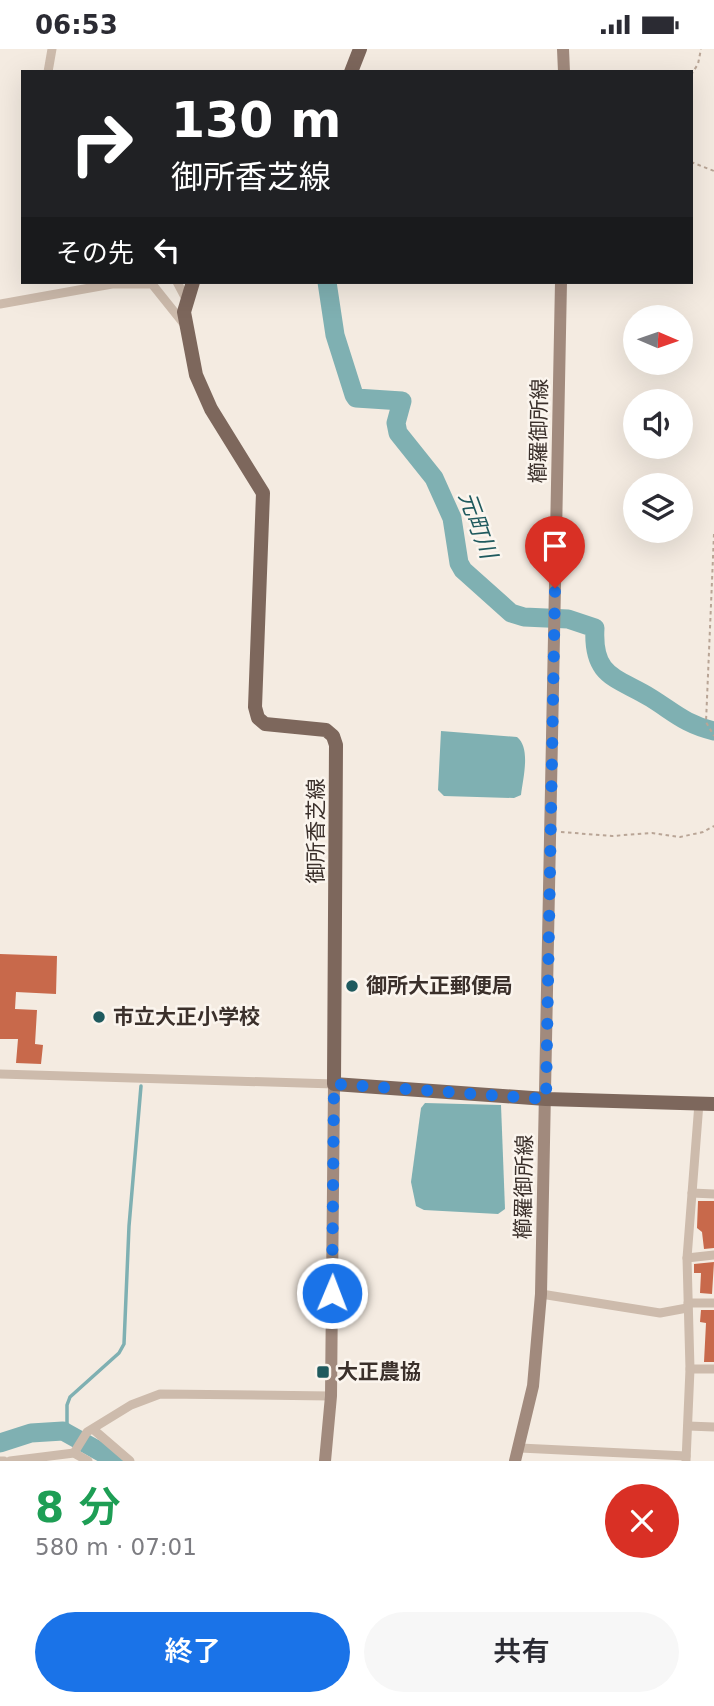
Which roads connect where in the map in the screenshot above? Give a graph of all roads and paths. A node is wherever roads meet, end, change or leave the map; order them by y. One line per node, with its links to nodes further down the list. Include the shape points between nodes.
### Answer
1 (52, 49): 5 (street)
2 (360, 49): 6 (main road)
3 (564, 49): 7 (main road)
4 (701, 49): 8 (path)
5 (48, 70)
6 (352, 70)
7 (564, 70)
8 (693, 72)
9 (693, 163): 10 (path)
10 (714, 171)
11 (178, 284): 14 (street)
12 (192, 284): 14 (main road, 御所香芝線)
13 (561, 284): 20 (main road, 櫛羅御所線)
14 (186, 299): 16 (main road, 御所香芝線)
15 (0, 304): 16 (street, via 112,284 152,284)
16 (185, 325): 22 (main road, 御所香芝線, via 204,393 263,493 256,626 258,718 265,724 326,730 336,745)
17 (714, 534): 18 (path, via 706,722)
18 (714, 737)
19 (714, 826): 20 (path, via 680,837)
20 (550, 831): 23 (main road, 櫛羅御所線)
21 (0, 1074): 22 (street)
22 (334, 1084): 23 (main road); 34 (main road)
23 (546, 1099): 24 (main road); 29 (main road, 櫛羅御所線)
24 (706, 1104): 25 (street)
25 (692, 1193): 26 (street); 28 (street)
26 (714, 1194)
27 (714, 1255): 28 (street)
28 (687, 1258): 31 (street)
29 (541, 1294): 31 (street, via 660,1313); 38 (main road, 櫛羅御所線, via 534,1386)
30 (714, 1303): 31 (street)
31 (687, 1306): 32 (street)
32 (690, 1369): 33 (street); 35 (street)
33 (714, 1369)
34 (331, 1396): 37 (street, via 160,1394 131,1405); 44 (main road)
35 (688, 1426): 36 (street); 40 (street)
36 (714, 1427)
37 (90, 1431): 39 (street); 43 (street)
38 (520, 1448): 40 (street); 45 (main road, 櫛羅御所線)
39 (74, 1453): 41 (street); 42 (street)
40 (686, 1459)
41 (10, 1461)
42 (89, 1461)
43 (130, 1461)
44 (326, 1461)
45 (515, 1461)

